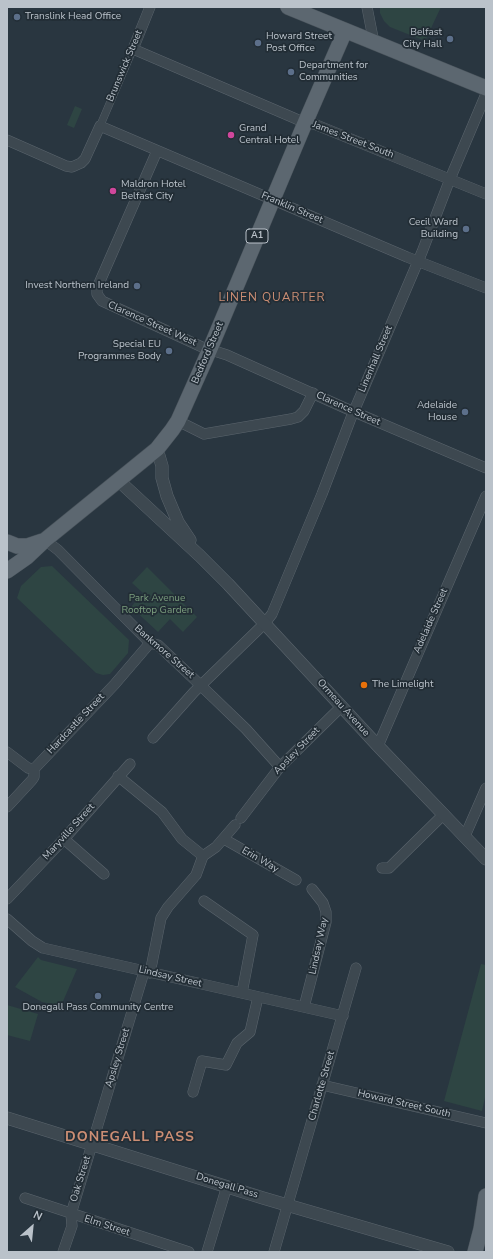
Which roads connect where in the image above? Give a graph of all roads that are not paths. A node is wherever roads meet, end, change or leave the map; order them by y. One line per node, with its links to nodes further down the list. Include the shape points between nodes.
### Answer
1 (150, 7): 6 (street, Brunswick Street)
2 (288, 7): 4 (main road)
3 (367, 7): 5 (street)
4 (345, 31): 5 (main road); 9 (main road, Bedford Street / A1)
5 (374, 43): 7 (main road)
6 (132, 49): 9 (street, James Street South); 10 (street, Brunswick Street)
7 (486, 88)
8 (486, 94): 13 (street, Linenhall Street)
9 (305, 123): 13 (street, James Street South, via 314,124); 15 (main road, Bedford Street / A1)
10 (100, 126): 11 (street, via 85,159 72,167); 12 (street, Franklin Street)
11 (7, 140)
12 (157, 151): 15 (street, Franklin Street); 18 (street, Clarence Street West, via 97,288 97,294 102,301)
13 (450, 179): 14 (street, James Street South); 16 (street, Linenhall Street)
14 (486, 194)
15 (273, 199): 16 (street, Franklin Street); 18 (main road, Bedford Street / A1)
16 (418, 261): 17 (street, Franklin Street); 20 (street, Linenhall Street)
17 (486, 288)
18 (210, 349): 19 (street, Clarence Street); 21 (main road, Bedford Street / A1)
19 (313, 393): 20 (street, Clarence Street); 21 (street, via 304,411 298,417 290,419 204,434)
20 (354, 412): 23 (street, Clarence Street); 30 (street, Linenhall Street, via 296,558 272,614)
21 (178, 421): 22 (main road, Bedford Street / A1)
22 (157, 449): 24 (main road, Bedford Street / A1); 28 (street, Ormeau Avenue, via 167,496 178,522)
23 (486, 468)
24 (118, 480): 26 (main road, Bedford Street / A1); 28 (street, Ormeau Avenue)
25 (486, 496): 35 (street, Adelaide Street)
26 (45, 540): 27 (main road, A1, via 27,546); 29 (main road, A1); 31 (street, Bankmore Street)
27 (7, 542)
28 (200, 556): 30 (street, Ormeau Avenue)
29 (7, 571)
30 (265, 623): 32 (street); 33 (street, Ormeau Avenue)
31 (150, 643): 32 (street, Bankmore Street, via 158,645); 39 (street, Hardcastle Street)
32 (201, 686): 34 (street); 38 (street, Bankmore Street, via 246,729)
33 (342, 706): 35 (street, Ormeau Avenue); 38 (street, Apsley Street)
34 (153, 738)
35 (378, 746): 43 (street, Ormeau Avenue)
36 (7, 752): 39 (street, via 28,768)
37 (130, 764): 40 (street, Maryville Street)
38 (280, 767): 46 (street, Apsley Street)
39 (34, 769): 42 (street, Hardcastle Street, via 32,780)
40 (118, 776): 45 (street, Maryville Street); 47 (street, via 162,812 182,839)
41 (486, 788): 44 (street)
42 (7, 807)
43 (444, 814): 44 (street, Ormeau Avenue); 49 (street, via 389,868)
44 (465, 836): 48 (street, Ormeau Avenue)
45 (64, 839): 50 (street); 53 (street, Maryville Street)
46 (224, 839): 47 (street, Apsley Street); 51 (street, Erin Way)
47 (203, 856): 57 (street, Apsley Street, via 196,875 161,918)
48 (486, 859)
49 (382, 868)
50 (104, 874)
51 (296, 880)
52 (312, 889): 60 (street, Lindsay Way, via 323,903 326,922)
53 (7, 899)
54 (204, 901): 58 (street, via 253,935)
55 (7, 919): 57 (street, Lindsay Street, via 43,948)
56 (356, 968): 61 (street, Charlotte Street)
57 (147, 972): 58 (street, Lindsay Street); 66 (street, Apsley Street)
58 (242, 993): 59 (street, Lindsay Street)
59 (258, 997): 60 (street, Lindsay Street); 63 (street, via 250,1032 237,1043 226,1065 202,1061)
60 (304, 1007): 61 (street, Lindsay Street)
61 (343, 1016): 62 (street, Charlotte Street)
62 (322, 1085): 65 (street, Howard Street South); 70 (street, Charlotte Street)
63 (193, 1092)
64 (7, 1118): 66 (street, Donegall Pass)
65 (486, 1122)
66 (91, 1145): 67 (street, Donegall Pass); 71 (street, Oak Street)
67 (226, 1186): 70 (street, Donegall Pass); 75 (street)
68 (486, 1196): 78 (main road)
69 (25, 1198): 71 (street, Elm Street)
70 (287, 1205): 76 (street, Charlotte Street); 77 (street, Donegall Pass)
71 (71, 1214): 72 (street, Elm Street); 73 (street, Oak Street, via 72,1226)
72 (169, 1249): 74 (street, Elm Street)
73 (63, 1252)
74 (189, 1252)
75 (207, 1252)
76 (274, 1252)
77 (448, 1252)
78 (475, 1252)

